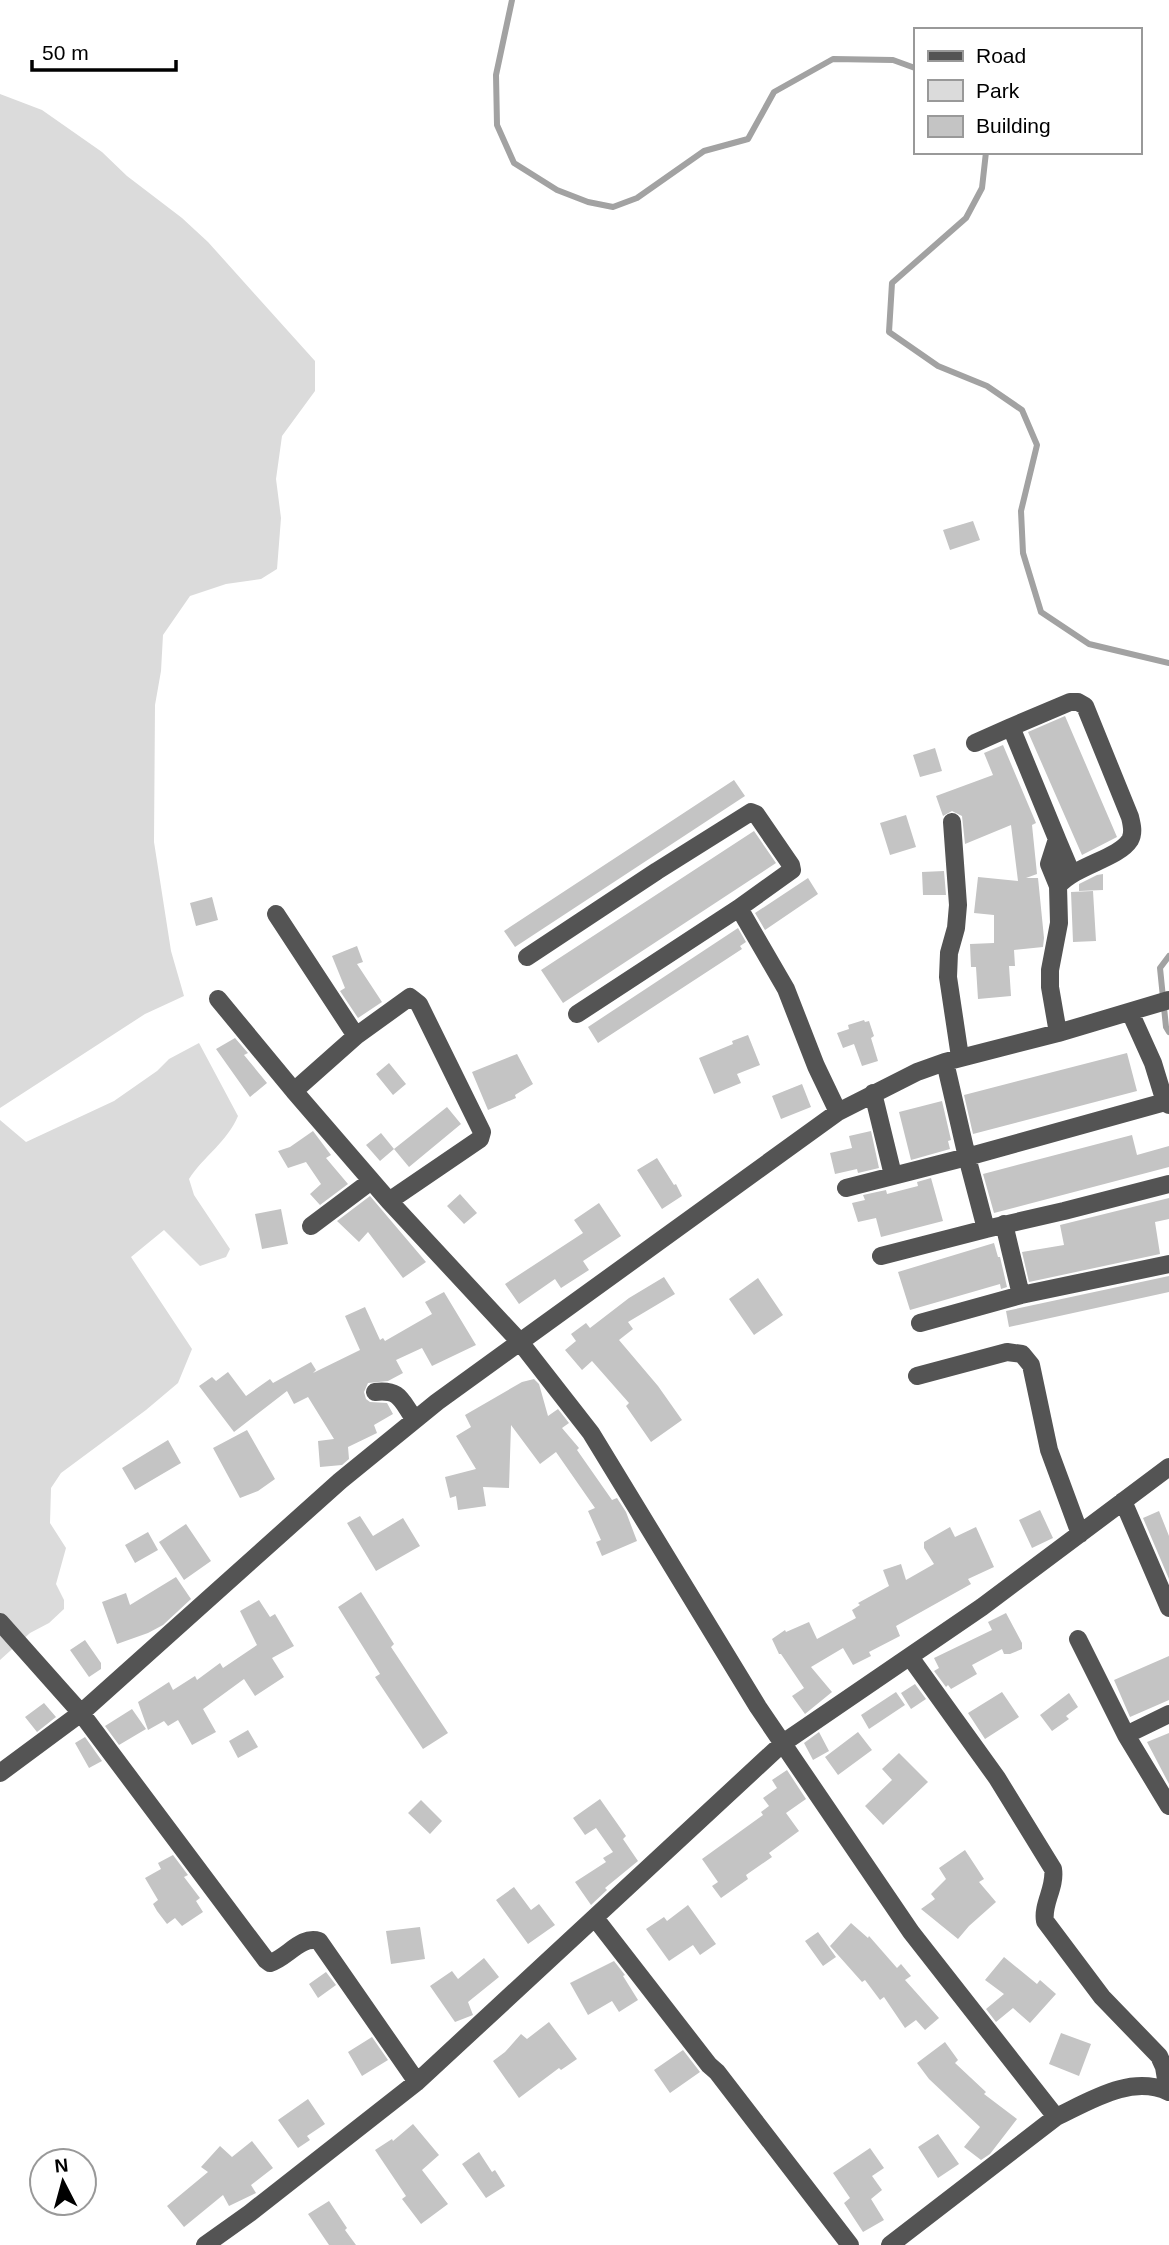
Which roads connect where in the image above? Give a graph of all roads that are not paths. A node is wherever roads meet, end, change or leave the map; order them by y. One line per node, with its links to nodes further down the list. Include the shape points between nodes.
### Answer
1 (1011, 727): 2 (street); 4 (street, via 1068,865); 4 (street, via 1070,702 1084,706 1130,817 1131,839 1123,848)
2 (975, 743)
3 (952, 822): 14 (street, via 958,905 948,976)
4 (1062, 881): 12 (street, via 1050,978)
5 (739, 908): 7 (street, via 792,870 757,814 751,812); 11 (street); 18 (street, via 786,989)
6 (276, 914): 13 (street)
7 (527, 957)
8 (218, 999): 15 (street)
9 (1169, 1000): 10 (street)
10 (1130, 1012): 12 (street); 17 (street)
11 (577, 1014)
12 (1058, 1033): 14 (street)
13 (356, 1036): 15 (street); 24 (street, via 405,999 415,1000 482,1132 480,1139)
14 (953, 1059): 16 (street); 19 (street)
15 (294, 1091): 21 (street)
16 (873, 1093): 18 (street); 20 (street)
17 (1167, 1104): 19 (street)
18 (838, 1112): 32 (street)
19 (967, 1157): 20 (street); 27 (street)
20 (893, 1175): 23 (street)
21 (371, 1181): 24 (street); 26 (street)
22 (1169, 1184): 25 (street)
23 (846, 1188)
24 (389, 1200): 32 (street)
25 (1004, 1224): 27 (street); 30 (street)
26 (312, 1226)
27 (986, 1228): 28 (street)
28 (881, 1256)
29 (1169, 1264): 30 (street)
30 (1021, 1295): 31 (street)
31 (920, 1323)
32 (520, 1342): 35 (street); 46 (street, via 591,1433)
33 (917, 1376): 38 (street, via 1007,1352 1022,1354 1031,1365 1049,1450)
34 (374, 1392): 35 (street, via 395,1392)
35 (415, 1420): 43 (street)
36 (1169, 1467): 37 (street)
37 (1123, 1501): 38 (street); 39 (street)
38 (1080, 1534): 42 (street)
39 (1169, 1608)
40 (0, 1622): 43 (street)
41 (1078, 1639): 45 (street)
42 (910, 1657): 46 (street); 51 (street, via 997,1778 1053,1869 1045,1922 1102,1997 1159,2056)
43 (81, 1713): 47 (street); 50 (street, via 266,1961 276,1961 306,1940 319,1941)
44 (1169, 1714): 45 (street)
45 (1126, 1735): 48 (street)
46 (783, 1743): 49 (street); 52 (street, via 911,1932)
47 (0, 1773)
48 (1168, 1801)
49 (595, 1918): 50 (street); 54 (street)
50 (417, 2082): 53 (street)
51 (1168, 2092): 52 (street, via 1152,2085 1128,2086)
52 (1056, 2117): 55 (street)
53 (205, 2245)
54 (850, 2245)
55 (890, 2245)

